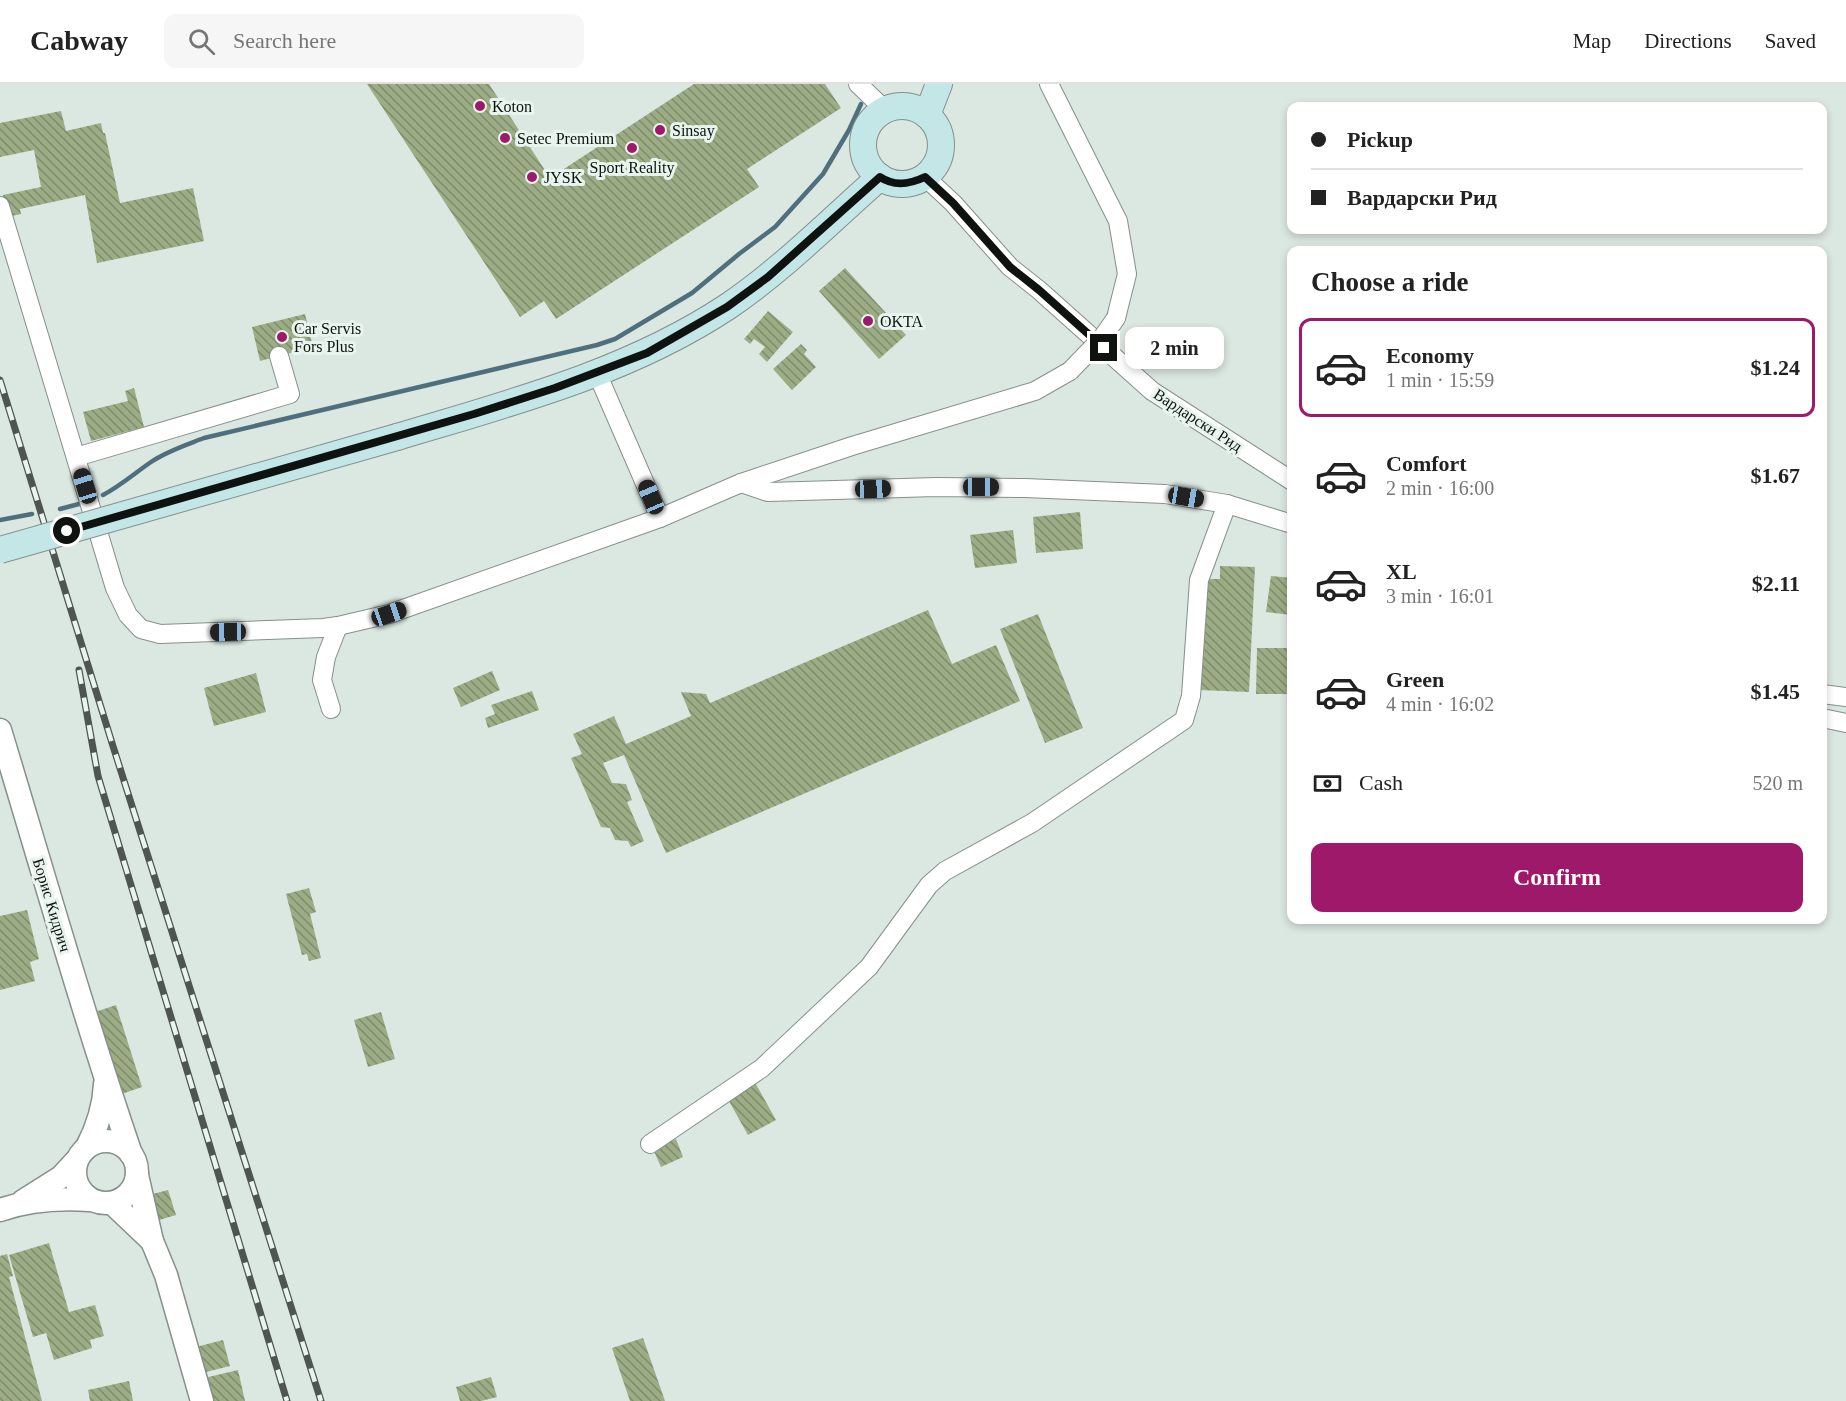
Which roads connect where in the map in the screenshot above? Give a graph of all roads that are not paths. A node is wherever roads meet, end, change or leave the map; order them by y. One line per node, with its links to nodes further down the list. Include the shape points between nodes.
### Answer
1 (937, 84): 3 (main road)
2 (1049, 84): 11 (street, bridge, via 1118,221 1127,274 1116,318 1102,338 1070,371 1035,391)
3 (920, 110): 4 (main road, via 902,105 880,113 864,135 862,146); 5 (main road, via 937,126 941,136 939,159)
4 (874, 171): 5 (main road, via 893,183 904,184); 8 (main road, via 838,214 781,267 727,307 647,353)
5 (929, 173): 10 (street, Вардарски Рид, via 1010,267 1152,391)
6 (0, 206): 9 (street)
7 (279, 356): 9 (street, via 290,394)
8 (597, 373): 13 (street); 15 (main road, bridge, via 397,437)
9 (76, 457): 16 (street, via 115,588 128,615 141,629 160,634)
10 (1287, 478)
11 (741, 483): 12 (street, via 768,492 1025,488 1166,494); 13 (street)
12 (1227, 504): 14 (street); 24 (street, via 1200,580 1191,696 1184,720 1032,823 945,872 929,885 869,967 762,1068)
13 (660, 518): 16 (street, via 389,614)
14 (1287, 522)
15 (0, 550)
16 (338, 626): 19 (street, via 322,680)
17 (1827, 695): 18 (street)
18 (1846, 698)
19 (331, 709)
20 (1827, 719): 21 (street)
21 (1846, 723)
22 (0, 730): 23 (street, Борис Кидрич)
23 (106, 1079): 25 (street, via 100,1119); 26 (street, Борис Кидрич)
24 (650, 1144)
25 (81, 1154): 26 (street, via 100,1141 110,1141); 28 (street, via 74,1177); 30 (street, via 61,1177)
26 (131, 1154): 27 (street)
27 (137, 1176): 29 (street, via 129,1194); 31 (street)
28 (89, 1200): 29 (street); 30 (street, via 61,1198)
29 (112, 1203): 31 (street)
30 (10, 1207)
31 (152, 1241): 32 (street, via 166,1275)
32 (202, 1401)

